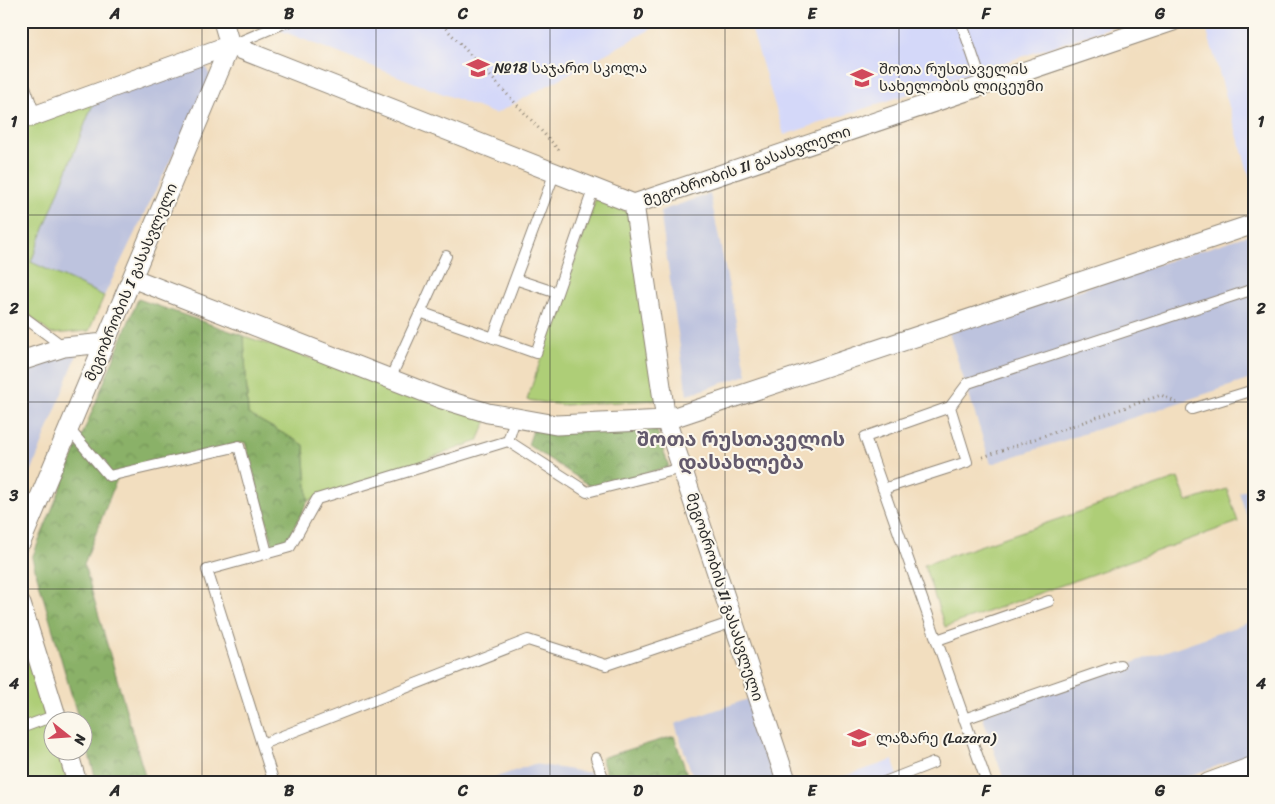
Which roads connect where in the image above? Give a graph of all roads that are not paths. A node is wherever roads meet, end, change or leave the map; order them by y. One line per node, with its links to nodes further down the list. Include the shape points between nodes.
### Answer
1 (223, 21): 5 (street)
2 (288, 21): 5 (lane)
3 (961, 21): 6 (lane)
4 (1173, 21): 6 (street, მეგობრობის II გასასვლელი)
5 (230, 46): 7 (street, via 31,118); 8 (street); 13 (street, მეგობრობის I გასასვლელი)
6 (983, 86): 10 (street, მეგობრობის II გასასვლელი)
7 (21, 89)
8 (560, 164): 9 (street); 14 (lane)
9 (594, 187): 10 (street); 16 (lane)
10 (634, 204): 28 (street, მეგობრობის II გასასვლელი)
11 (1254, 224): 28 (street)
12 (446, 256): 17 (lane)
13 (132, 278): 20 (street, მეგობრობის I გასასვლელი); 23 (street)
14 (515, 279): 16 (lane); 19 (lane)
15 (1254, 289): 25 (lane, via 968,383)
16 (557, 293): 19 (lane, via 536,353)
17 (420, 312): 19 (lane); 23 (lane)
18 (21, 315): 21 (lane)
19 (493, 338)
20 (105, 343): 21 (street); 29 (street, მეგობრობის I გასასვლელი)
21 (64, 346): 22 (street)
22 (21, 361)
23 (390, 379): 27 (street, via 442,399)
24 (1254, 390): 26 (lane)
25 (950, 407): 32 (lane, via 865,437); 32 (lane, via 968,462)
26 (1192, 409)
27 (515, 419): 28 (street, via 556,425); 30 (lane)
28 (666, 420): 31 (street, მეგობრობის II გასასვლელი)
29 (69, 429): 33 (street, მეგობრობის I გასასვლელი); 34 (lane, via 109,476 238,446)
30 (508, 441): 31 (lane, via 587,492); 34 (lane, via 318,499 290,547)
31 (682, 468): 37 (street, მეგობრობის II გასასვლელი)
32 (884, 489): 38 (lane)
33 (21, 542)
34 (268, 553): 44 (lane, via 207,570)
35 (1049, 601): 38 (lane)
36 (21, 604): 40 (street)
37 (733, 622): 44 (lane, via 606,665 528,640); 52 (street, მეგობრობის II გასასვლელი)
38 (936, 640): 41 (lane)
39 (1120, 665): 41 (lane)
40 (55, 712)
41 (964, 719): 54 (lane)
42 (42, 722): 43 (lane)
43 (21, 728)
44 (262, 744): 50 (lane)
45 (596, 758): 51 (lane)
46 (71, 762): 49 (street)
47 (933, 763): 53 (lane)
48 (1254, 766): 55 (street)
49 (77, 783)
50 (274, 783)
51 (605, 783)
52 (787, 783)
53 (882, 783)
54 (987, 783)
55 (1208, 783)

